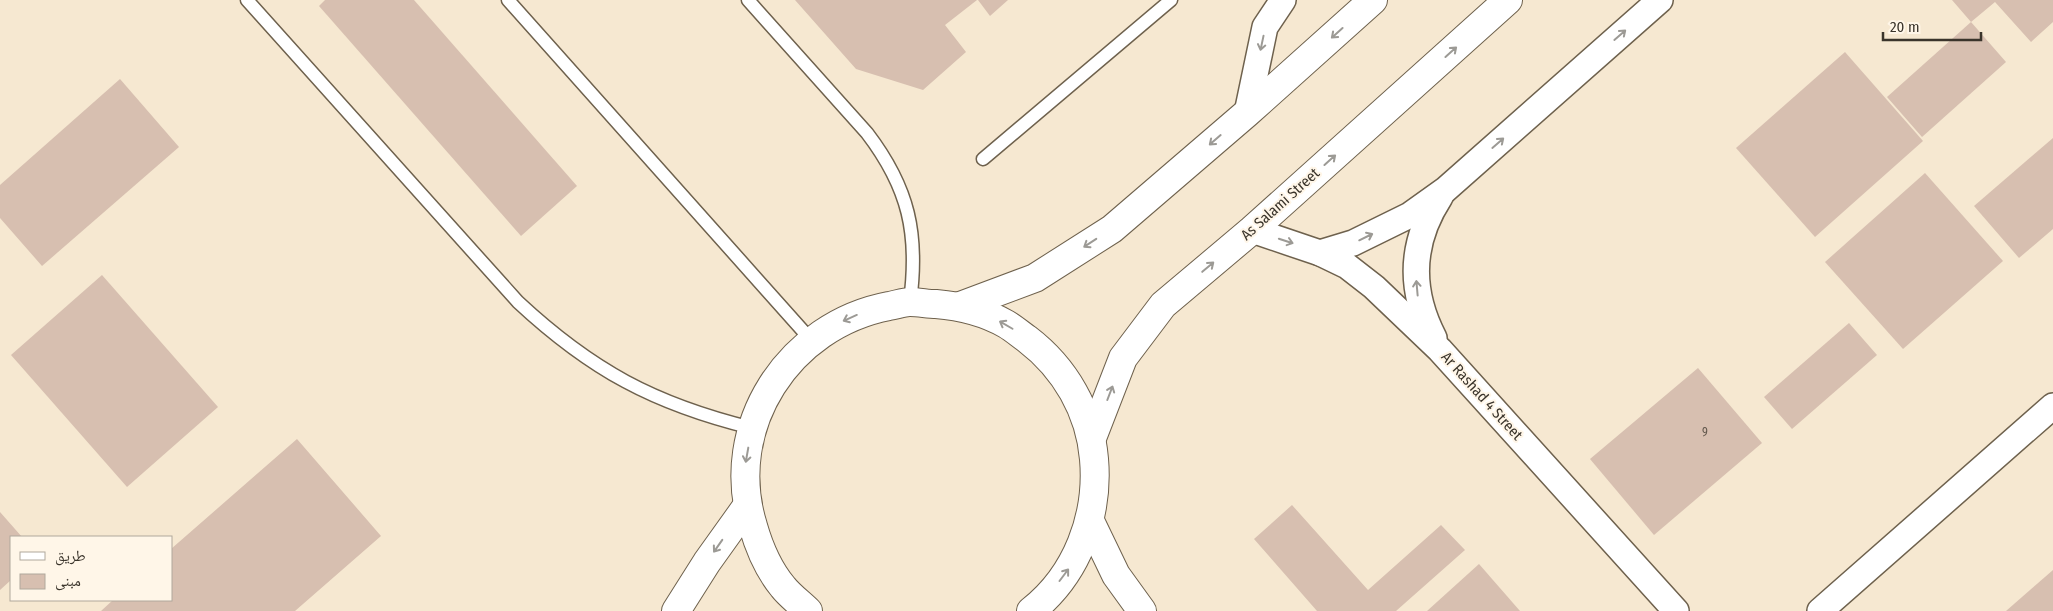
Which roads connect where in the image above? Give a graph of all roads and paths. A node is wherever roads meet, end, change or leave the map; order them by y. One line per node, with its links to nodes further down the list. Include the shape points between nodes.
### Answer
1 (247, 0): 19 (lane, via 518,302 551,333 587,360 642,391 710,418)
2 (508, 0): 16 (lane)
3 (748, 0): 14 (lane, via 867,133 895,176 904,200 914,250)
4 (1170, 0): 10 (lane)
5 (1283, 0): 9 (street, one-way to 9, via 1265,27)
6 (1373, 0): 9 (street, one-way to 9)
7 (1508, 0): 12 (street, As Salami Street, one-way to 7)
8 (1660, 0): 11 (street, one-way to 8)
9 (1247, 113): 15 (street, one-way to 15, via 1112,229 1035,278)
10 (983, 160)
11 (1444, 190): 13 (street, one-way to 11, via 1353,243 1410,215); 17 (street, one-way to 11, via 1418,296 1416,268 1420,240 1429,213)
12 (1252, 230): 13 (street, Ar Rashad 4 Street, one-way to 13); 20 (street, As Salami Street, one-way to 12, via 1123,358 1163,305)
13 (1320, 253): 17 (street, Ar Rashad 4 Street, via 1347,266 1374,287)
14 (910, 302): 15 (street); 16 (street, one-way to 16, via 868,310 829,328)
15 (960, 306): 20 (street, one-way to 15, via 1075,393 1045,353 1006,323)
16 (812, 341): 19 (street, via 795,354 769,389)
17 (1440, 350): 27 (street, Ar Rashad 4 Street)
18 (2053, 406): 28 (street)
19 (752, 428): 21 (street, one-way to 21, via 745,466)
20 (1092, 438): 22 (street, via 1096,480)
21 (747, 506): 23 (street, one-way to 23); 24 (street, via 760,549 783,587)
22 (1090, 521): 25 (street, one-way to 22, via 1046,600 1073,563); 26 (street, via 1116,575)
23 (676, 611)
24 (808, 611)
25 (1031, 611)
26 (1142, 611)
27 (1676, 611)
28 (1820, 611)

